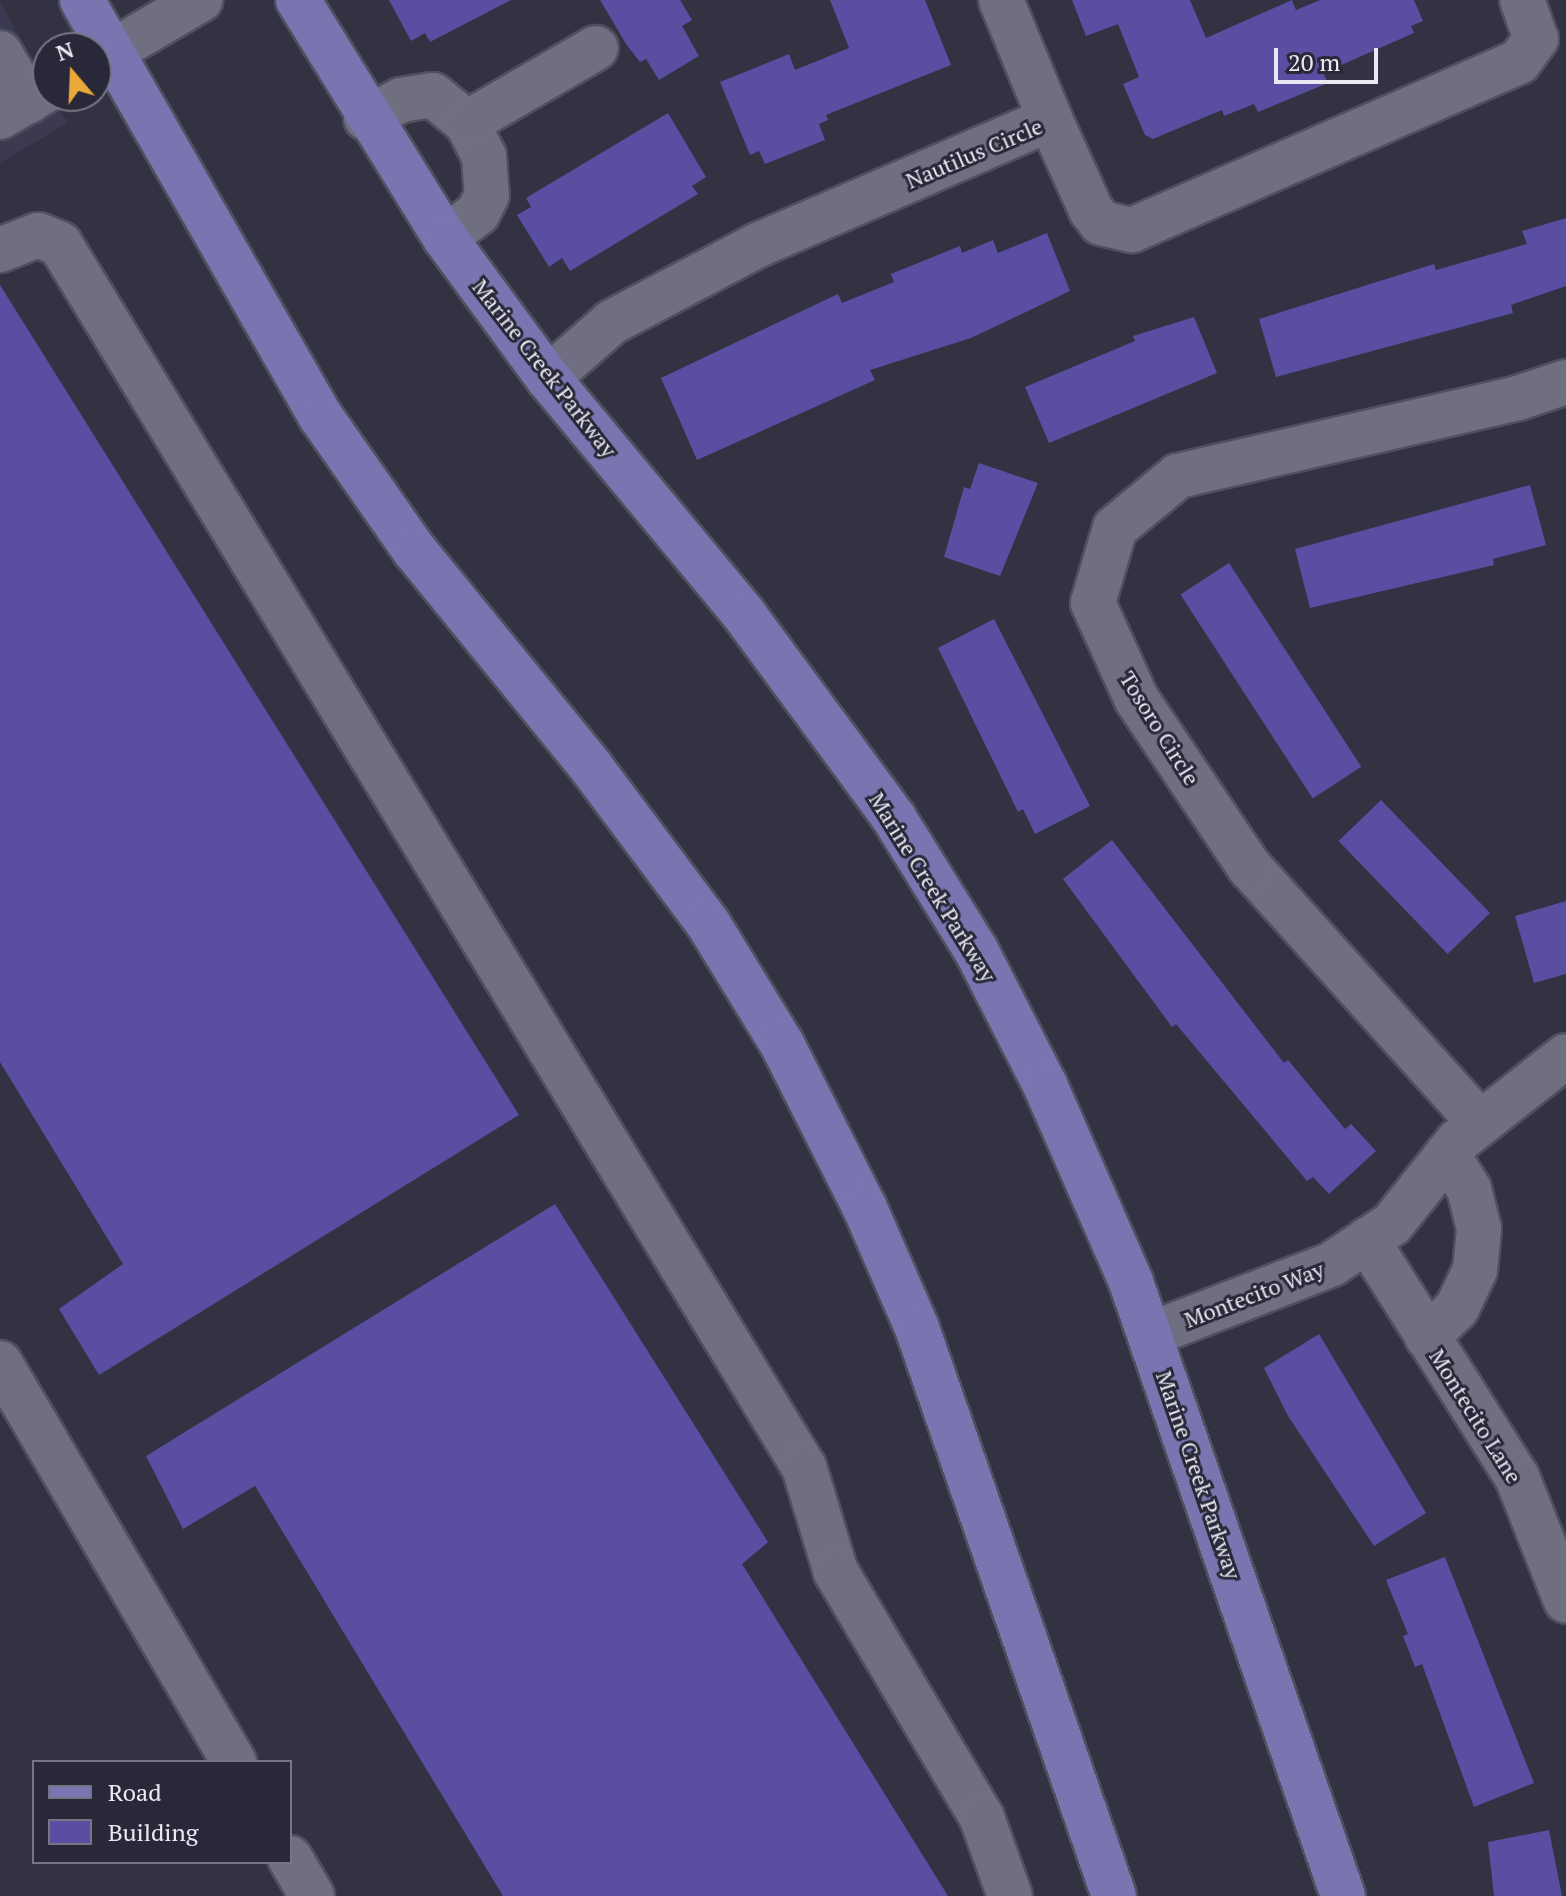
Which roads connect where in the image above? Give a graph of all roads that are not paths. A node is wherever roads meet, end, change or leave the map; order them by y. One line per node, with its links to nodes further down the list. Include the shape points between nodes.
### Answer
1 (82, 0): 6 (main road)
2 (200, 0): 8 (street)
3 (298, 0): 12 (main road, Marine Creek Parkway)
4 (1001, 0): 13 (street)
5 (1522, 0): 13 (street, Nautilus Circle, via 1536,39 1519,62 1132,230 1101,223 1091,210)
6 (94, 32)
7 (596, 48): 14 (street)
8 (112, 51)
9 (0, 53): 11 (street)
10 (112, 71): 31 (main road, via 321,417 415,551 591,767 709,925 782,1044 864,1206 917,1328)
11 (25, 102)
12 (366, 118): 14 (street, via 401,100 433,95); 15 (main road, Marine Creek Parkway)
13 (1050, 119): 17 (street, Nautilus Circle, via 758,245 612,322)
14 (467, 123): 15 (street, via 484,156 487,195 478,213)
15 (445, 238): 17 (main road, Marine Creek Parkway)
16 (0, 250): 30 (street, via 38,235 60,244 804,1467 836,1572 982,1818)
17 (548, 378): 23 (main road, Marine Creek Parkway, via 743,613 894,818 976,950 1045,1085)
18 (1566, 382): 20 (street, Tosoro Circle, via 1457,414 1178,476 1115,528 1093,603 1137,700 1250,868)
19 (1566, 1056): 20 (street, Montecito Way)
20 (1480, 1123): 21 (street, Montecito Way)
21 (1447, 1154): 22 (street, Montecito Way, via 1392,1224); 24 (street, via 1469,1189 1478,1243 1475,1270 1457,1308)
22 (1367, 1240): 23 (street, Montecito Way, via 1332,1264); 24 (street, Montecito Lane)
23 (1151, 1334): 32 (main road, Marine Creek Parkway)
24 (1427, 1337): 26 (street, Montecito Lane, via 1517,1477)
25 (0, 1363): 27 (street)
26 (1566, 1601)
27 (233, 1760)
28 (292, 1861): 29 (street)
29 (312, 1896)
30 (1010, 1896)
31 (1114, 1896)
32 (1343, 1896)

